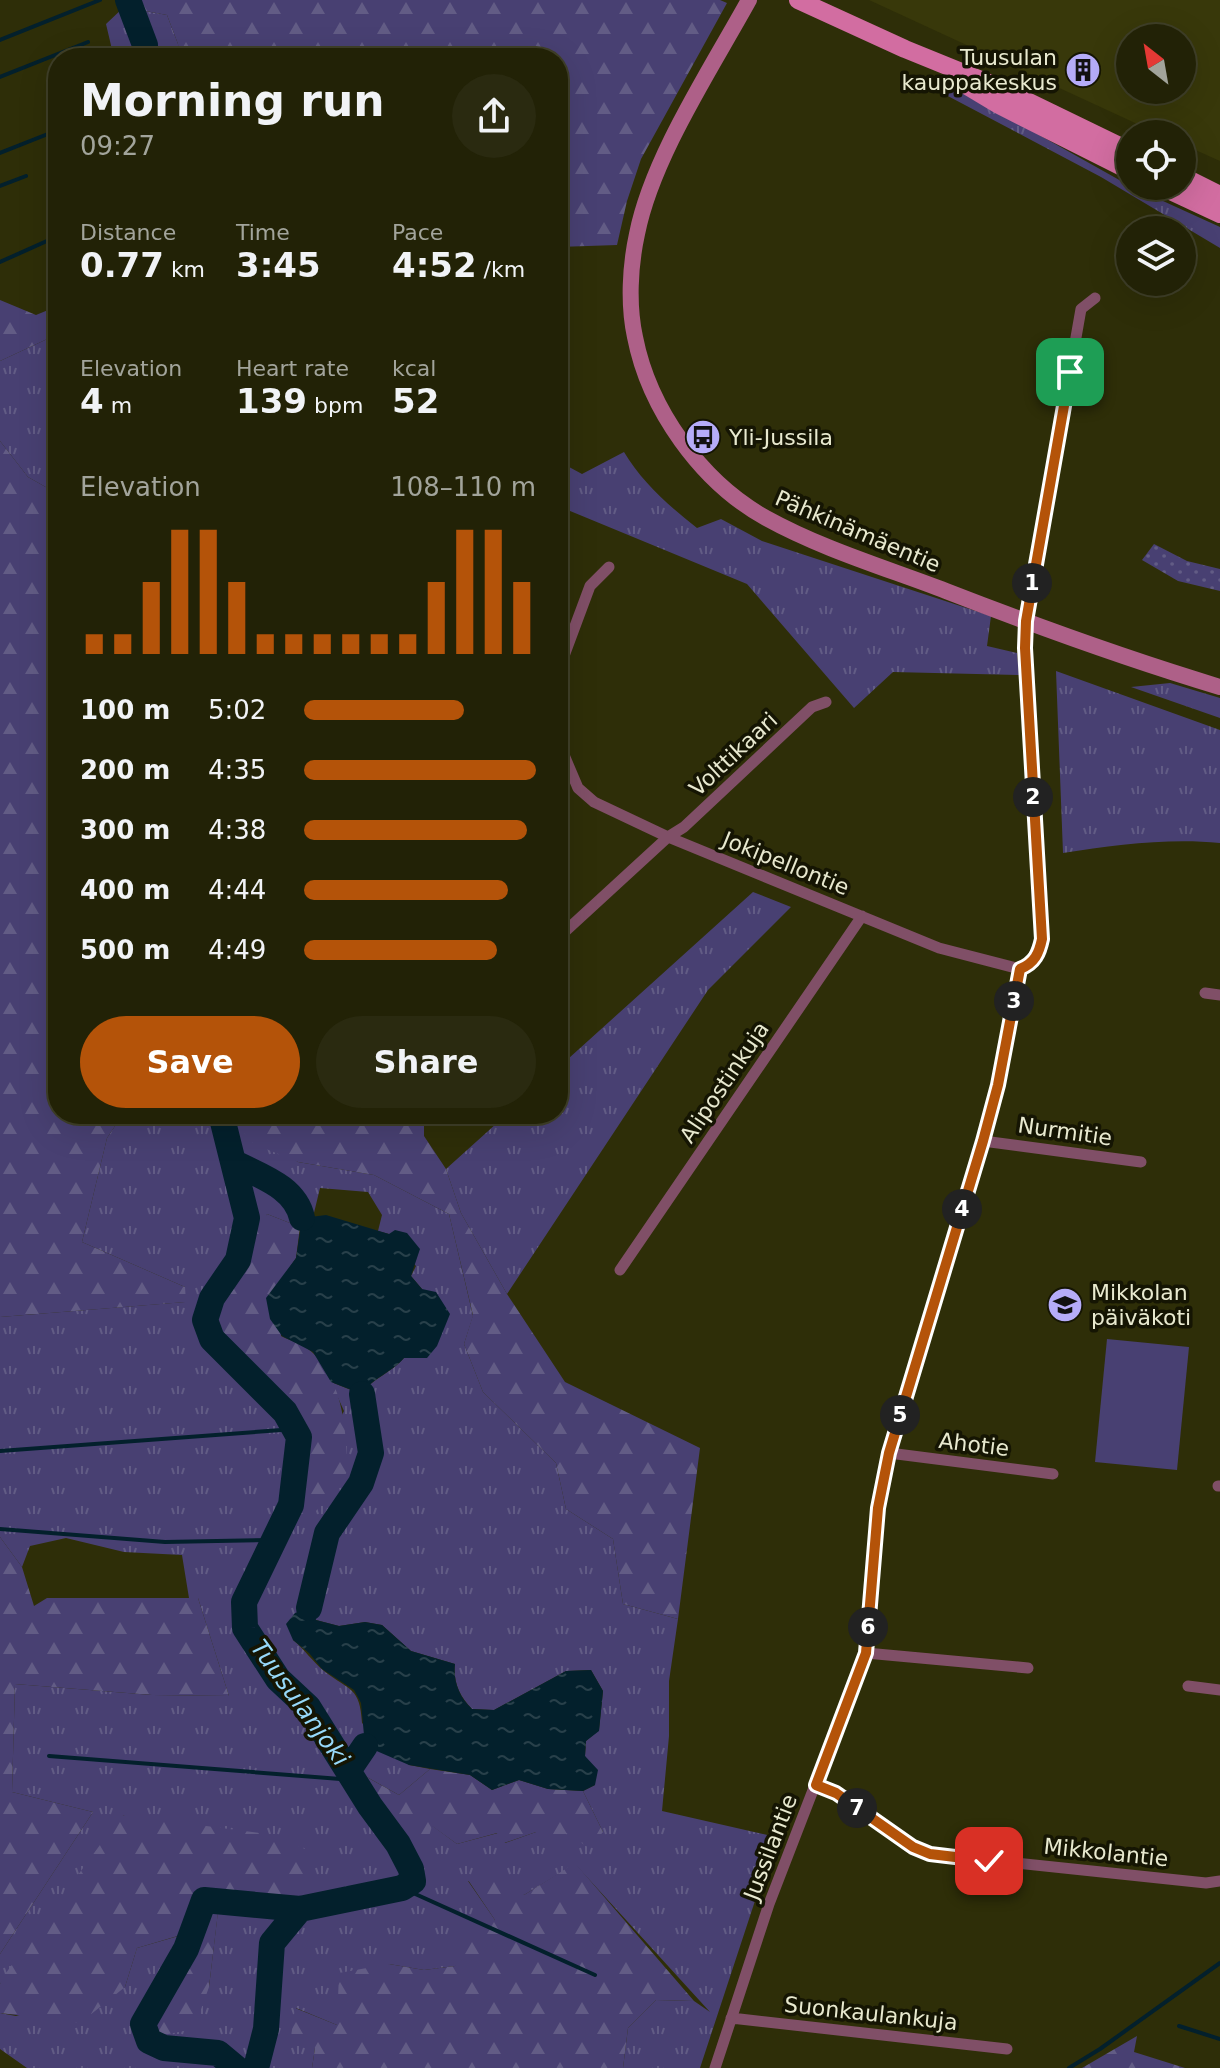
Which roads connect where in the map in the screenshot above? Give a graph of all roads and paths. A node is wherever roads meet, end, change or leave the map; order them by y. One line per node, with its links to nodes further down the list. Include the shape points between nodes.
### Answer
1 (749, 0): 12 (street, Pähkinämäentie, via 661,164 636,235 631,286 635,337 650,384 693,456 715,480 766,518)
2 (798, 0): 3 (main road)
3 (905, 49): 4 (main road); 5 (main road, via 999,105)
4 (1116, 144)
5 (1116, 164)
6 (1196, 183): 7 (main road)
7 (1220, 195)
8 (1190, 200): 9 (main road)
9 (1220, 214)
10 (1095, 298): 12 (street, Jussilantie, via 1081,309)
11 (609, 567): 13 (street, via 590,586)
12 (1026, 621): 14 (street, Pähkinämäentie); 20 (street, Jussilantie, via 1042,939 1039,953)
13 (568, 645)
14 (1220, 687)
15 (826, 702): 17 (street, Volttikaari, via 812,707)
16 (568, 764): 17 (street, Jokipellontie, via 585,796)
17 (668, 837): 18 (street, Jokipellontie); 19 (street, Volttikaari)
18 (862, 916): 20 (street, Jokipellontie, via 939,948); 25 (street, Alipostinkuja)
19 (568, 929)
20 (1020, 969): 23 (street, Jussilantie)
21 (1205, 993): 22 (street)
22 (1220, 995)
23 (983, 1141): 24 (street, Nurmitie); 26 (street, Jussilantie)
24 (1141, 1162)
25 (620, 1270)
26 (889, 1453): 27 (street, Ahotie); 28 (street, Jussilantie, via 878,1508)
27 (1053, 1474)
28 (866, 1653): 29 (street); 32 (street, Jussilantie)
29 (1028, 1668)
30 (1188, 1686): 31 (street)
31 (1220, 1690)
32 (816, 1785): 33 (street, Mikkolantie, via 930,1854); 34 (street, Jussilantie)
33 (1220, 1881)
34 (731, 2018): 35 (street, Suonkaulankuja); 36 (street, Jussilantie)
35 (1007, 2049)
36 (715, 2068)

